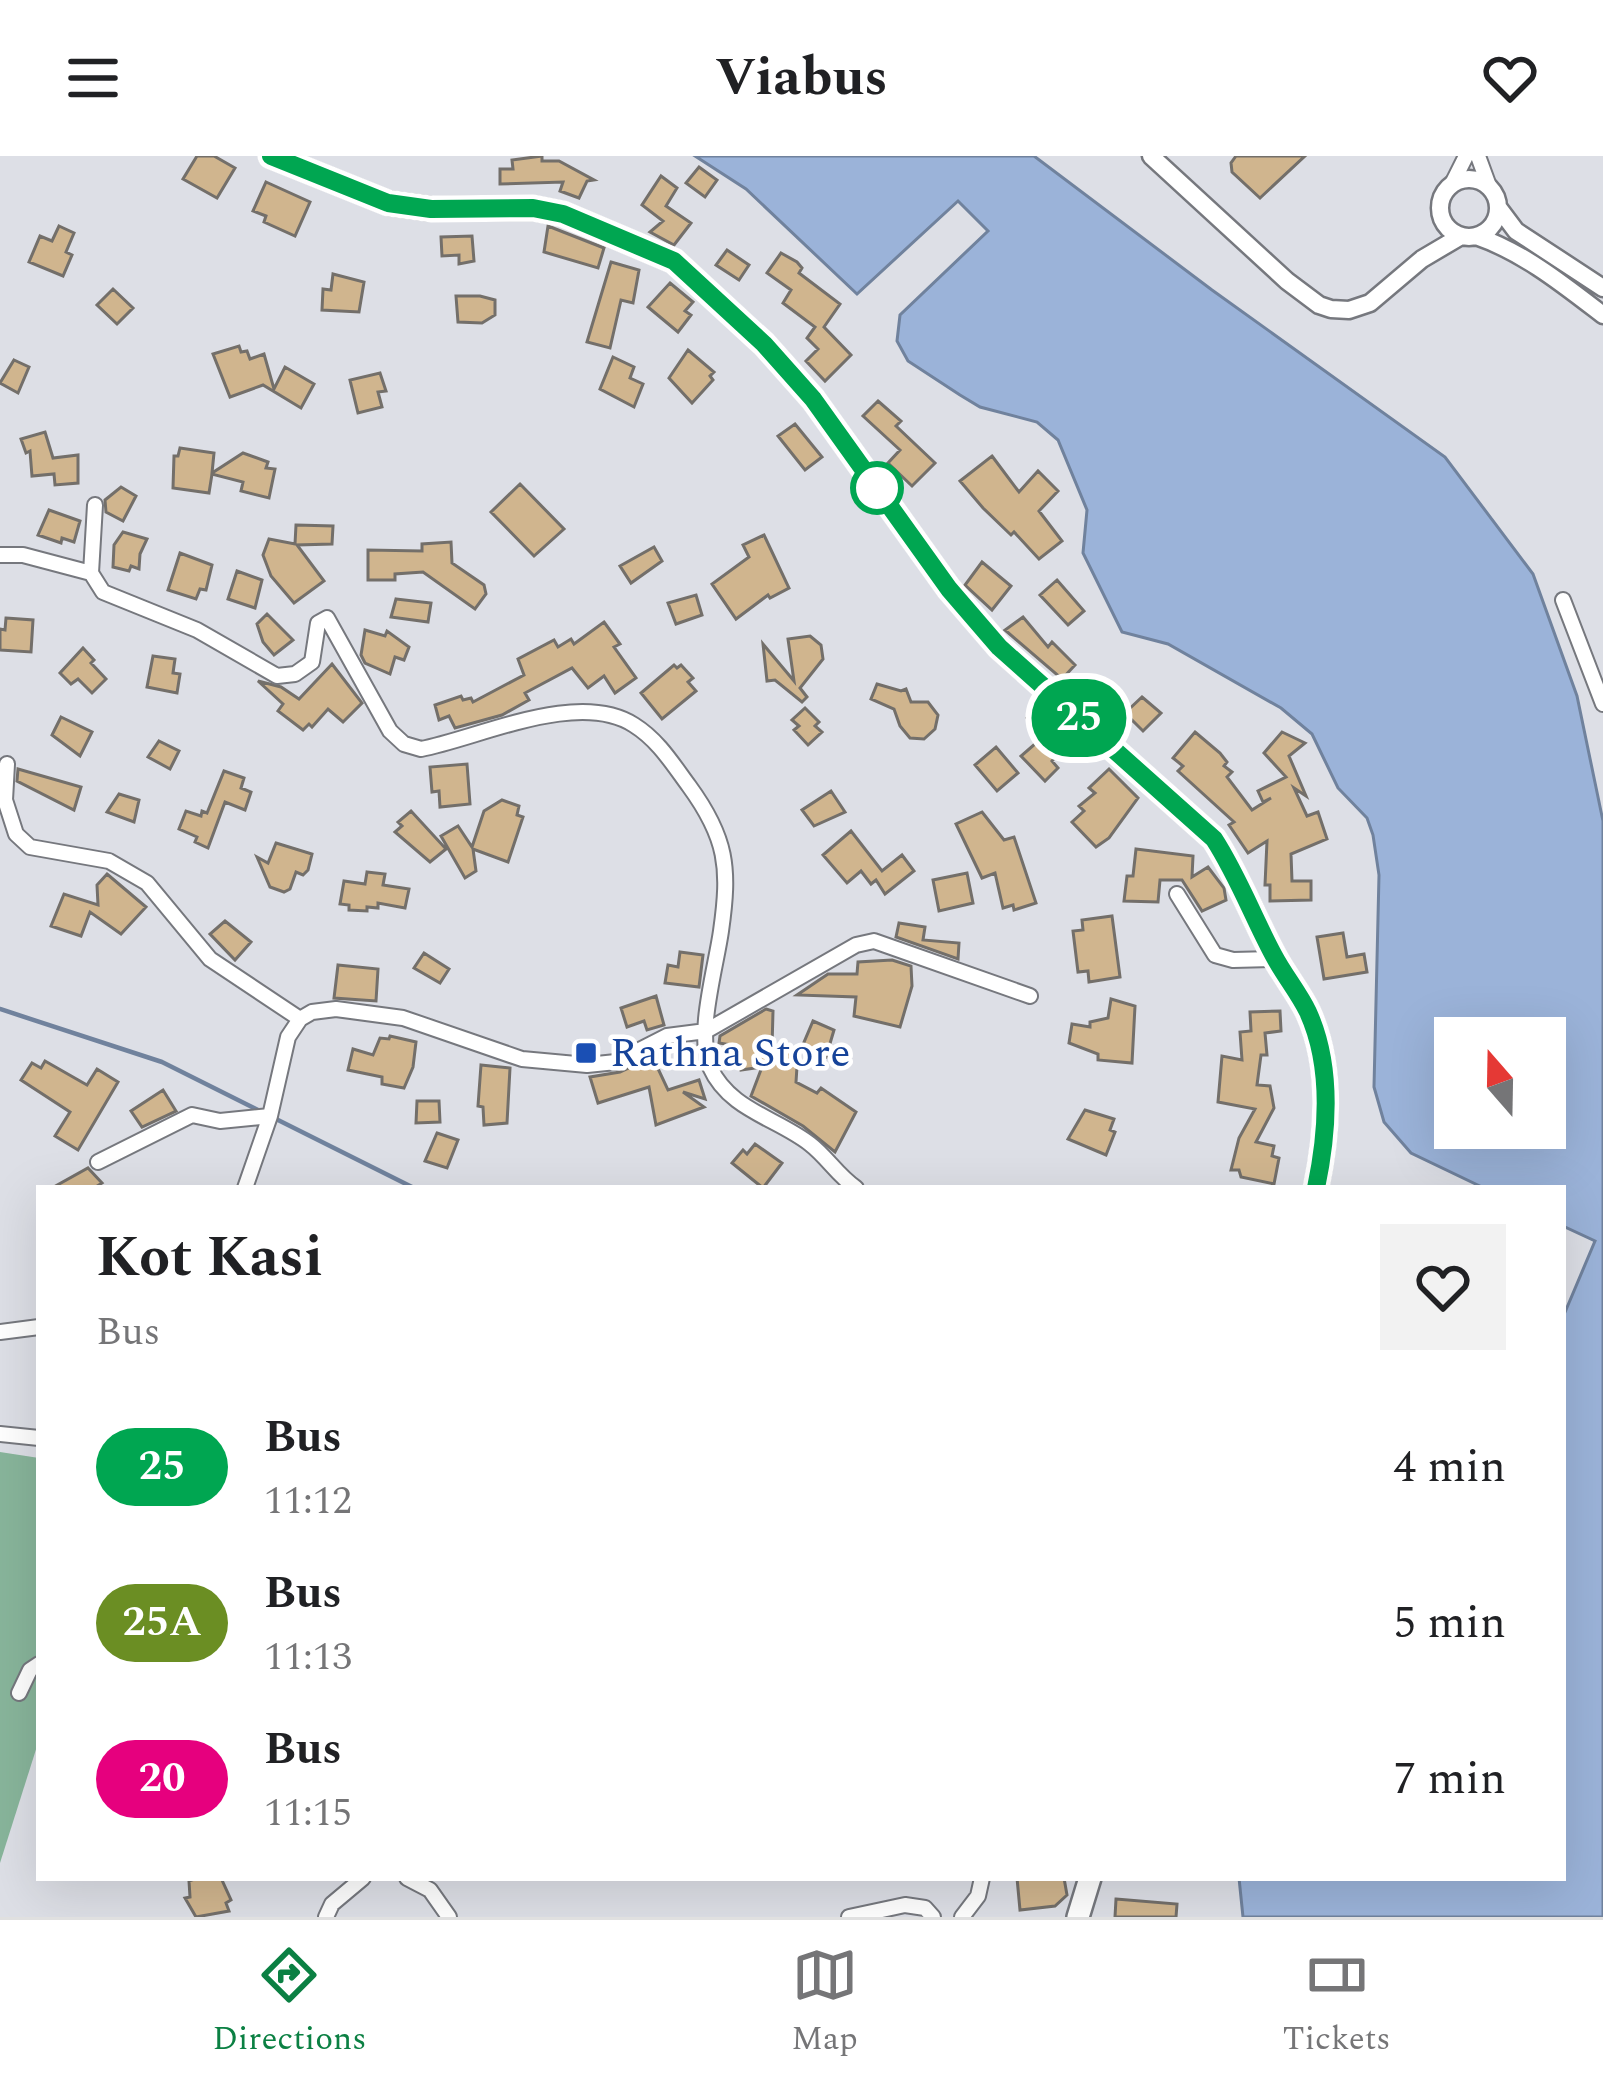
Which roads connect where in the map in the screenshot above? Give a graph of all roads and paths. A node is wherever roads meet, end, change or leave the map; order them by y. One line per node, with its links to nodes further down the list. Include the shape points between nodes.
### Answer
1 (271, 156): 20 (main road, via 388,203 563,214 684,269 813,399 999,647 1214,839)
2 (1151, 156): 10 (street, via 1319,305 1360,308)
3 (1466, 156): 5 (street)
4 (1478, 156): 6 (street)
5 (1453, 184): 6 (street); 8 (street, via 1440,203)
6 (1489, 186): 7 (street)
7 (1498, 207): 9 (street, via 1490,228); 11 (street, via 1516,231)
8 (1442, 219): 9 (street); 10 (street)
9 (1468, 236): 10 (street); 12 (street, via 1502,246)
10 (1422, 260)
11 (1603, 288)
12 (1603, 315)
13 (95, 505): 15 (street)
14 (0, 555): 15 (street)
15 (91, 573): 23 (street, via 103,592 196,630 277,676 311,662 318,623 327,619 390,731 421,749 522,721 596,712 631,723 659,745 708,812 728,864)
16 (1563, 599): 17 (street)
17 (1603, 704)
18 (7, 764): 22 (street, via 4,800 30,847 109,861 147,883 210,959)
19 (1177, 894): 20 (street, via 1215,955)
20 (1275, 959): 28 (main road, via 1308,1012 1321,1054 1325,1132)
21 (1030, 997): 23 (street, via 874,941)
22 (300, 1019): 23 (street, via 336,1009 404,1018 522,1059 587,1065); 24 (street, via 288,1036)
23 (706, 1031): 27 (street, via 706,1054 721,1084 757,1116 804,1139)
24 (270, 1116): 25 (street, via 220,1121 192,1114); 26 (street)
25 (98, 1162)
26 (246, 1185)
27 (853, 1185)
28 (1316, 1185)
29 (36, 1327): 30 (street)
30 (0, 1332)
31 (0, 1434): 32 (street)
32 (36, 1438)
33 (36, 1666): 34 (street)
34 (19, 1693)
35 (360, 1881): 39 (street)
36 (413, 1881): 40 (street)
37 (981, 1881): 43 (street)
38 (1089, 1881): 44 (main road)
39 (326, 1917)
40 (449, 1917)
41 (849, 1917): 42 (street, via 905,1905)
42 (933, 1917)
43 (962, 1917)
44 (1078, 1917)

